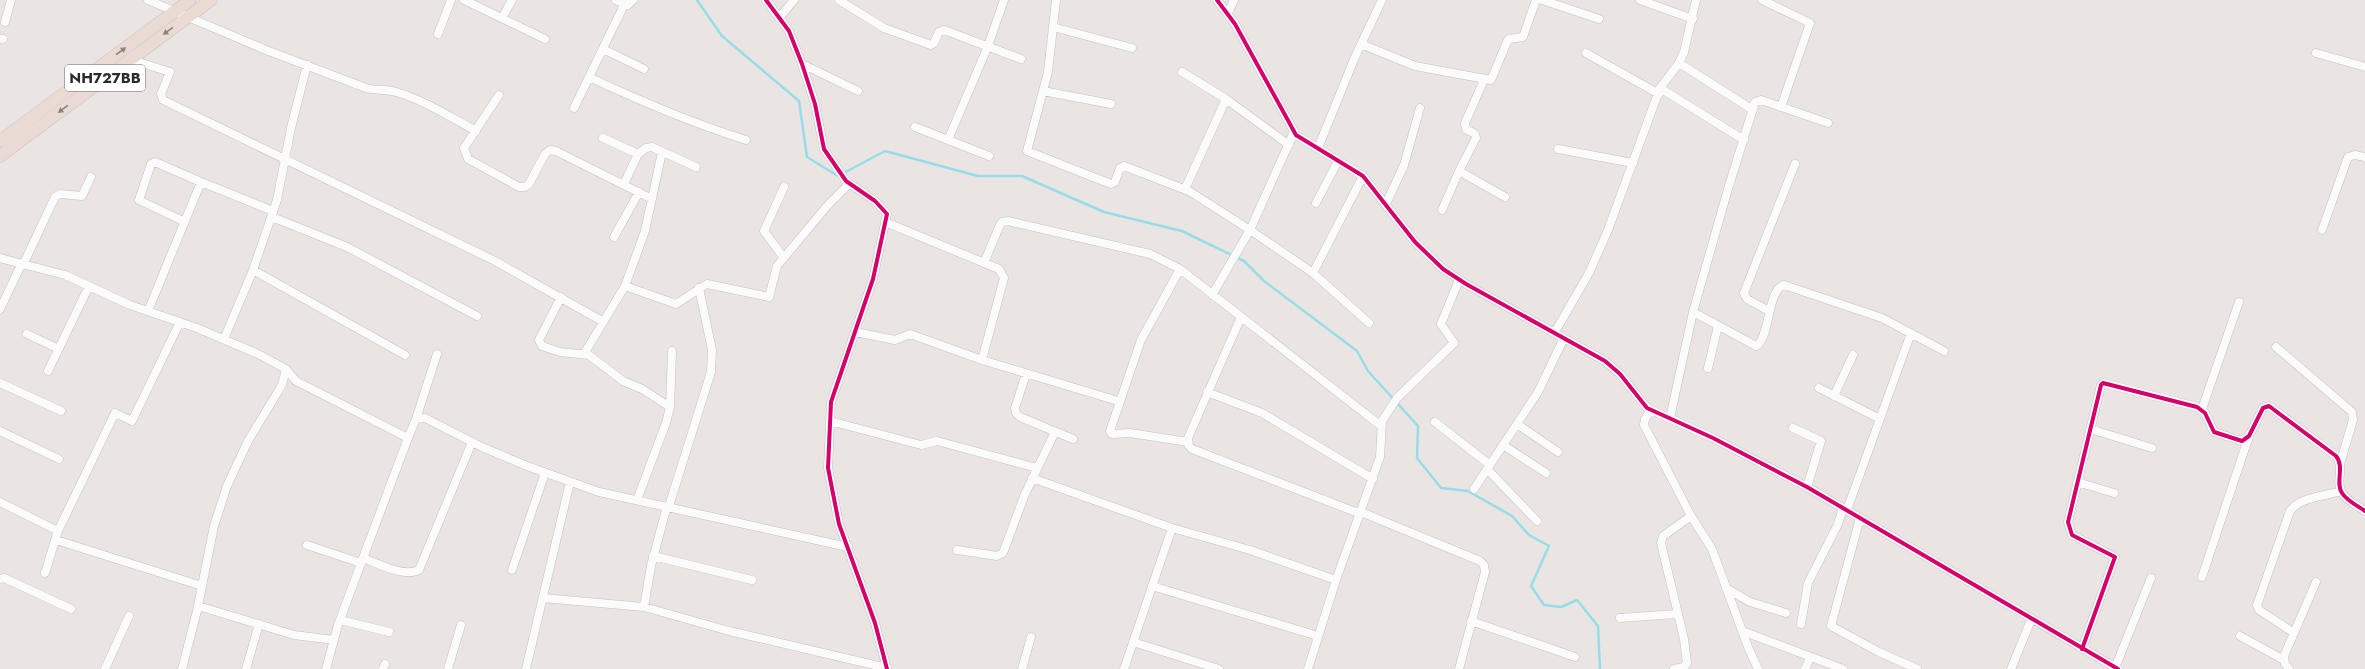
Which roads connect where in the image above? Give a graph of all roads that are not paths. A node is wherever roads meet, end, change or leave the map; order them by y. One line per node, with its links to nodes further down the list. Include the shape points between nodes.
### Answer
1 (11, 0): 31 (street)
2 (148, 0): 24 (street)
3 (190, 0): 24 (highway, NH727BB)
4 (211, 0): 26 (highway, NH727BB)
5 (451, 0): 33 (street)
6 (464, 0): 27 (street)
7 (512, 0): 27 (street)
8 (616, 0): 23 (street)
9 (633, 0): 23 (street)
10 (766, 0): 28 (street)
11 (794, 0): 28 (street)
12 (839, 0): 36 (street, via 884,28 930,45 934,43 941,30)
13 (1004, 0): 36 (street)
14 (1056, 0): 32 (street)
15 (1217, 0): 25 (street)
16 (1234, 0): 25 (street)
17 (1382, 0): 35 (street)
18 (1536, 0): 50 (street, via 1523,37 1509,39 1493,78)
19 (1542, 0): 29 (street)
20 (1640, 0): 30 (street)
21 (1696, 0): 30 (street)
22 (1762, 0): 57 (street, via 1810,23)
23 (624, 5): 38 (street)
24 (175, 11): 26 (street); 69 (highway, NH727BB, one-way to 24)
25 (1228, 13): 64 (street)
26 (188, 17): 41 (highway, NH727BB, one-way to 41); 45 (street)
27 (502, 18): 34 (street)
28 (779, 18): 44 (street, via 789,31)
29 (1599, 19)
30 (1693, 19): 43 (street)
31 (5, 22)
32 (1053, 27): 37 (street); 52 (street)
33 (438, 34)
34 (545, 39)
35 (1361, 44): 50 (street, via 1415,66); 71 (street)
36 (988, 46): 42 (street); 67 (street)
37 (1132, 48)
38 (603, 49): 47 (street); 49 (street)
39 (2316, 52): 46 (street)
40 (1586, 53): 53 (street)
41 (129, 59): 75 (highway, NH727BB, one-way to 75); 78 (street, via 170,72 161,94 163,100)
42 (1021, 59)
43 (1679, 63): 53 (street); 60 (street)
44 (802, 64): 51 (street); 87 (street, via 815,104 824,149)
45 (307, 65): 63 (street, via 366,88 396,91); 78 (street, via 290,128)
46 (2365, 68)
47 (644, 69)
48 (1182, 72): 55 (street)
49 (589, 77): 58 (street); 66 (street, via 635,99)
50 (1484, 80): 83 (street, via 1465,123 1466,128 1475,134 1476,138)
51 (858, 91)
52 (1044, 91): 56 (street); 90 (street, via 1026,148 1029,153 1111,184 1115,182 1120,168 1124,166)
53 (1660, 91): 68 (street); 80 (street)
54 (499, 95): 63 (street)
55 (1226, 100): 70 (street); 90 (street)
56 (1111, 104)
57 (1781, 107): 60 (street, via 1758,100); 61 (street)
58 (574, 108)
59 (1420, 108): 95 (street, via 1404,165)
60 (1753, 110): 68 (street)
61 (1828, 123)
62 (915, 127): 67 (street)
63 (476, 131): 88 (street, via 464,148 464,154 468,159 519,186 525,187 529,184 545,154 550,150)
64 (1294, 132): 70 (street); 71 (street)
65 (603, 138): 74 (street)
66 (746, 140)
67 (948, 140): 76 (street)
68 (1744, 140): 120 (street)
69 (0, 141)
70 (1289, 144): 100 (street)
71 (1318, 148): 79 (street)
72 (1558, 149): 80 (street)
73 (662, 152): 74 (street, via 649,147); 82 (street); 93 (street)
74 (638, 154): 88 (street)
75 (0, 156)
76 (989, 156)
77 (2365, 157): 101 (street, via 2348,157)
78 (286, 159): 97 (street); 115 (street, via 495,261)
79 (1338, 161): 84 (street); 94 (street)
80 (1633, 163): 128 (street, via 1590,272)
81 (1794, 164): 119 (street, via 1744,293 1747,299)
82 (696, 167)
83 (1459, 171): 92 (street); 96 (street)
84 (1363, 176): 95 (street); 109 (street)
85 (91, 177): 106 (street, via 82,196 60,194 55,197)
86 (201, 182): 97 (street); 98 (street); 98 (street, via 156,162 151,164 139,200)
87 (847, 182): 99 (street, via 875,201 887,214); 104 (street)
88 (624, 184): 91 (street)
89 (784, 187): 104 (street, via 764,231)
90 (1185, 189): 100 (street)
91 (639, 192): 93 (street); 102 (street)
92 (1505, 197)
93 (652, 198): 112 (street, via 645,231)
94 (1316, 203)
95 (1386, 204): 110 (street, via 1420,248)
96 (1442, 210)
97 (272, 214): 108 (street); 121 (street, via 347,247)
98 (185, 222): 118 (street)
99 (885, 222): 105 (street); 127 (street, via 874,279)
100 (1250, 230): 109 (street); 114 (street)
101 (2322, 230)
102 (614, 237)
103 (0, 258): 106 (street)
104 (784, 258): 113 (street, via 775,268 768,297 707,284)
105 (984, 263): 107 (street, via 998,227 1002,222 1008,221 1150,254); 141 (street, via 999,269 1004,278)
106 (22, 265): 111 (street, via 65,275); 117 (street)
107 (1180, 269): 114 (street); 150 (street, via 1141,340)
108 (253, 270): 132 (street); 139 (street)
109 (1313, 273): 125 (street)
110 (1459, 280): 128 (street); 161 (street, via 1441,324 1454,343 1397,398)
111 (89, 286): 118 (street); 134 (street)
112 (625, 286): 113 (street, via 676,304); 123 (street)
113 (699, 288): 190 (street, via 712,344 711,372)
114 (1212, 295): 122 (street)
115 (561, 297): 123 (street); 138 (street, via 540,344 556,352)
116 (2239, 302): 152 (street)
117 (0, 309)
118 (148, 311): 124 (street)
119 (1769, 311): 126 (street, via 1761,342 1756,346); 129 (street, via 1779,288 1784,285 1868,312)
120 (1693, 312): 126 (street); 155 (street)
121 (477, 316)
122 (1241, 317): 148 (street); 161 (street)
123 (602, 321): 138 (street)
124 (180, 322): 132 (street); 198 (street, via 132,421 115,413)
125 (1369, 323)
126 (1718, 326): 142 (street)
127 (855, 332): 141 (street, via 895,340 910,334); 158 (street, via 831,402)
128 (1554, 332): 131 (street)
129 (1911, 333): 136 (street); 157 (street)
130 (27, 334): 134 (street)
131 (1564, 338): 153 (street, via 1613,368); 160 (street, via 1538,392)
132 (224, 339): 143 (street)
133 (2276, 347): 175 (street, via 2352,412 2353,420)
134 (59, 349): 144 (street)
135 (672, 351): 151 (street)
136 (1944, 351)
137 (437, 354): 156 (street)
138 (584, 354): 151 (street, via 623,381 642,389)
139 (405, 355)
140 (1853, 355): 149 (street)
141 (982, 360): 145 (street)
142 (1708, 368)
143 (286, 369): 167 (street, via 296,381); 213 (street, via 282,385 248,441 227,486 214,526)
144 (48, 371)
145 (1026, 374): 150 (street); 165 (street, via 1015,408 1016,413)
146 (0, 383): 154 (street)
147 (1820, 388): 149 (street)
148 (1207, 392): 170 (street); 181 (street, via 1262,413)
149 (1834, 396): 157 (street)
150 (1118, 401): 170 (street, via 1110,433 1130,433)
151 (670, 407): 188 (street)
152 (2202, 409): 163 (street, via 2103,383); 166 (street, via 2211,427 2219,435 2242,441)
153 (1651, 410): 155 (street); 194 (street, via 1644,419 1644,425)
154 (61, 411)
155 (1670, 418): 184 (street)
156 (416, 419): 167 (street); 169 (street, via 425,418)
157 (1880, 419): 191 (street)
158 (830, 421): 177 (street, via 921,445 937,441); 201 (street, via 828,468 839,524)
159 (1435, 422): 176 (street)
160 (1517, 424): 171 (street); 173 (street)
161 (1381, 426): 181 (street, via 1380,457)
162 (1793, 428): 184 (street, via 1821,441)
163 (2090, 429): 172 (street); 183 (street)
164 (0, 431): 174 (street)
165 (1055, 432): 168 (street); 177 (street)
166 (2249, 436): 175 (street, via 2263,408 2269,406 2336,456); 207 (street)
167 (408, 438): 204 (street)
168 (1073, 439)
169 (472, 442): 178 (street); 204 (street, via 419,570 414,573 404,572)
170 (1188, 442): 193 (street, via 1192,449)
171 (1503, 445): 176 (street); 179 (street)
172 (2152, 448)
173 (1558, 452)
174 (59, 459)
175 (2340, 464): 186 (street)
176 (1488, 467): 185 (street); 196 (street)
177 (1037, 468): 180 (street)
178 (545, 473): 182 (street); 205 (street)
179 (1546, 473)
180 (1032, 478): 197 (street); 202 (street, via 1003,553 996,556)
181 (1373, 478): 193 (street)
182 (570, 482): 188 (street, via 599,492); 216 (street)
183 (2077, 482): 187 (street); 238 (street, via 2068,522 2072,535 2115,558)
184 (1807, 487): 191 (street)
185 (1474, 489)
186 (2341, 491): 192 (street, via 2346,498); 232 (street, via 2300,502 2290,511 2257,605 2259,610)
187 (2114, 493)
188 (637, 500): 190 (street)
189 (0, 502): 198 (street)
190 (668, 506): 201 (street); 203 (street)
191 (1845, 509): 195 (street); 228 (street, via 1810,577)
192 (2365, 511)
193 (1361, 513): 211 (street); 226 (street, via 1482,563 1485,572)
194 (1691, 516): 215 (street, via 1712,549); 221 (street, via 1661,539)
195 (1860, 518): 225 (street); 259 (street, via 1831,626)
196 (1537, 521)
197 (1172, 528): 211 (street, via 1250,550); 214 (street)
198 (58, 531): 199 (street)
199 (56, 540): 206 (street); 213 (street)
200 (307, 545): 204 (street)
201 (848, 547): 242 (street, via 875,623)
202 (957, 550)
203 (653, 556): 210 (street); 218 (street)
204 (362, 560): 224 (street)
205 (512, 570)
206 (45, 573)
207 (2202, 577)
208 (2151, 578): 244 (street)
209 (0, 579): 219 (street, via 4,578)
210 (752, 580)
211 (1336, 580): 233 (street)
212 (2316, 582): 232 (street)
213 (202, 586): 217 (street)
214 (1152, 586): 233 (street); 237 (street)
215 (1726, 588): 220 (street, via 1750,602); 231 (street)
216 (543, 598): 218 (street); 250 (street)
217 (198, 606): 227 (street); 246 (street)
218 (644, 606): 242 (street, via 729,631)
219 (71, 609)
220 (1786, 613)
221 (1676, 614): 223 (street); 255 (street, via 1684,639 1687,663)
222 (129, 616): 245 (street)
223 (1620, 618)
224 (340, 620): 230 (street); 236 (street)
225 (2031, 620): 238 (street); 260 (street)
226 (1471, 622): 239 (street); 254 (street)
227 (259, 624): 236 (street, via 294,635); 247 (street)
228 (1801, 624)
229 (461, 625): 249 (street)
230 (390, 632)
231 (1742, 632): 240 (street); 256 (street)
232 (2294, 633): 241 (street)
233 (1318, 636): 243 (street)
234 (2240, 636): 241 (street)
235 (1032, 637): 251 (street)
236 (334, 640): 248 (street)
237 (1133, 642): 252 (street); 253 (street)
238 (2082, 649): 244 (street)
239 (1575, 657)
240 (1810, 658): 257 (street); 258 (street)
241 (2284, 660): 261 (street)
242 (887, 668)
243 (1311, 668)
244 (2116, 668)
245 (105, 669)
246 (182, 669)
247 (246, 669)
248 (326, 669)
249 (448, 669)
250 (526, 669)
251 (1022, 669)
252 (1124, 669)
253 (1219, 669)
254 (1459, 669)
255 (1674, 669)
256 (1758, 669)
257 (1805, 669)
258 (1843, 669)
259 (1917, 669)
260 (2011, 669)
261 (2289, 669)

